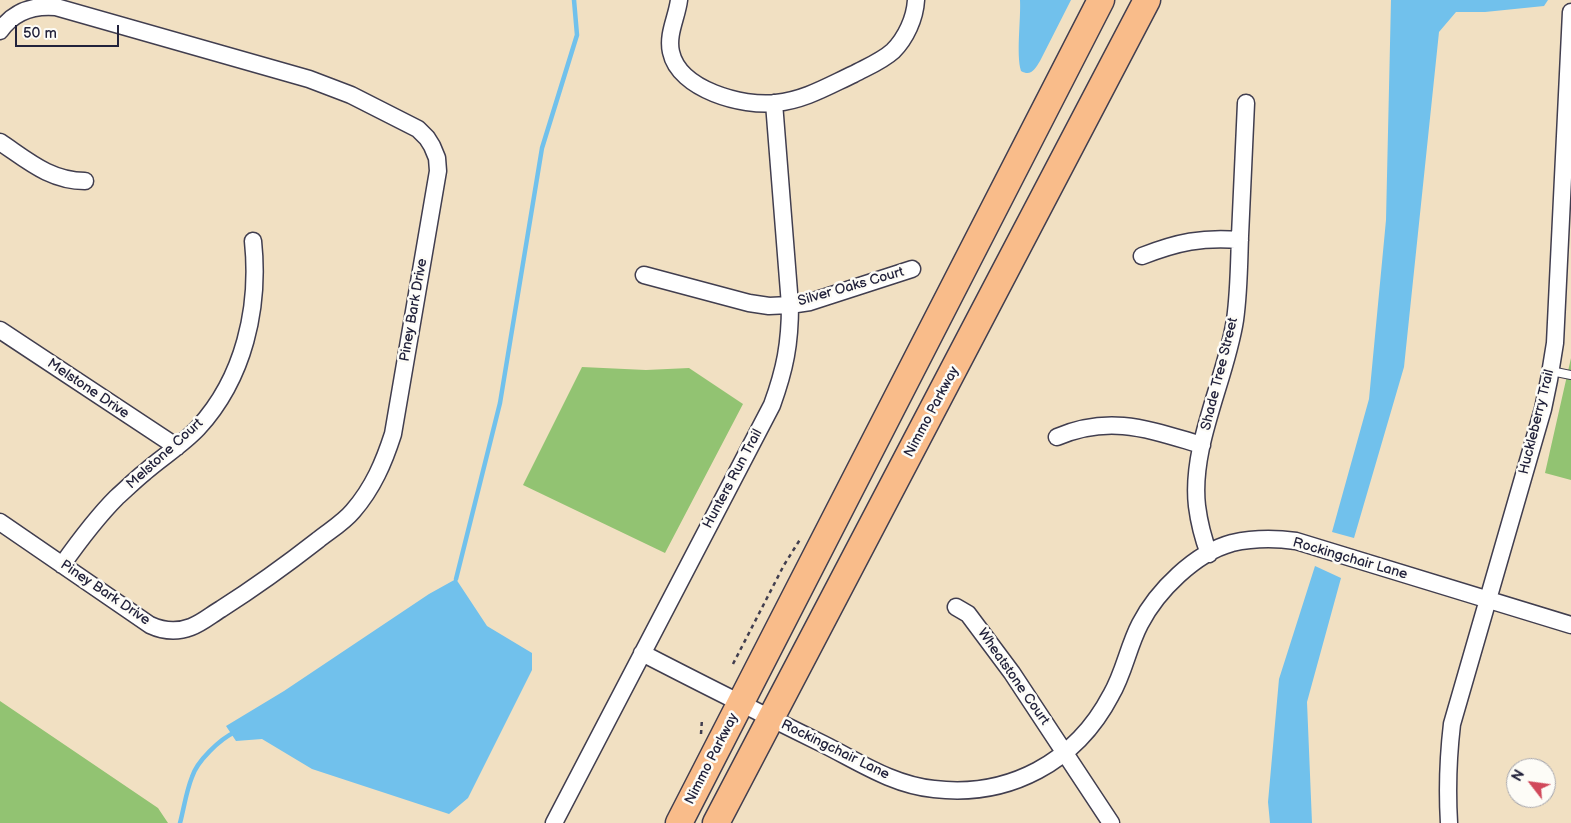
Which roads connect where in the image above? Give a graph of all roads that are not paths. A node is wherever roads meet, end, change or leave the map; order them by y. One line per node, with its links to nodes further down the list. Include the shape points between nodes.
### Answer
1 (679, 0): 7 (street, via 670,41 675,63 685,75 711,92 756,103)
2 (916, 0): 7 (street, via 905,35 881,60 812,94)
3 (1101, 0): 31 (highway, Nimmo Parkway)
4 (1147, 0): 32 (highway, Nimmo Parkway)
5 (1571, 12): 10 (street, Huckleberry Trail)
6 (0, 31): 26 (street, Piney Bark Drive, via 21,12 45,6 56,7 309,79 351,95 418,129 427,138 437,158 438,171 393,434 378,474 354,510 240,597 192,627 178,630 150,625)
7 (774, 103): 17 (street, Hunters Run Trail)
8 (1246, 103): 12 (street, Shade Tree Street)
9 (0, 142): 11 (street, via 46,173 60,179)
10 (1568, 160): 19 (street, Huckleberry Trail)
11 (85, 181)
12 (1240, 240): 14 (street, via 1196,240); 22 (street, Shade Tree Street, via 1235,320)
13 (253, 241): 23 (street, Melstone Court, via 253,307 239,359 210,414)
14 (1142, 256)
15 (912, 269): 17 (street, Silver Oaks Court, via 810,302)
16 (644, 275): 17 (street, Silver Oaks Court, via 749,303)
17 (790, 305): 30 (street, Hunters Run Trail, via 786,359 772,405)
18 (0, 330): 23 (street, Melstone Drive)
19 (1551, 371): 20 (lane); 27 (street, Huckleberry Trail, via 1543,409)
20 (1571, 375)
21 (1057, 437): 22 (street, via 1075,429 1120,425 1144,428)
22 (1202, 445): 25 (street, Shade Tree Street, via 1197,504)
23 (177, 447): 26 (street, Melstone Court, via 116,499)
24 (0, 522): 26 (street, Piney Bark Drive)
25 (1209, 554): 27 (street, Rockingchair Lane, via 1231,544 1251,540 1276,538 1296,541); 33 (street, Rockingchair Lane, via 1187,568 1156,598 1137,631 1112,694 1084,734)
26 (62, 565)
27 (1487, 599): 29 (street, Rockingchair Lane); 38 (street, Huckleberry Trail, via 1452,724 1448,778)
28 (956, 607): 33 (street, Wheatstone Court, via 968,614)
29 (1571, 625)
30 (642, 654): 31 (street, Rockingchair Lane); 34 (street, Hunters Run Trail)
31 (740, 703): 32 (street, Rockingchair Lane); 35 (highway, Nimmo Parkway)
32 (771, 718): 33 (street, Rockingchair Lane, via 872,770 933,789 964,791 1008,784 1030,775); 36 (highway, Nimmo Parkway)
33 (1065, 752): 37 (street, Wheatstone Court)
34 (554, 823)
35 (679, 823)
36 (716, 823)
37 (1111, 823)
38 (1450, 823)

